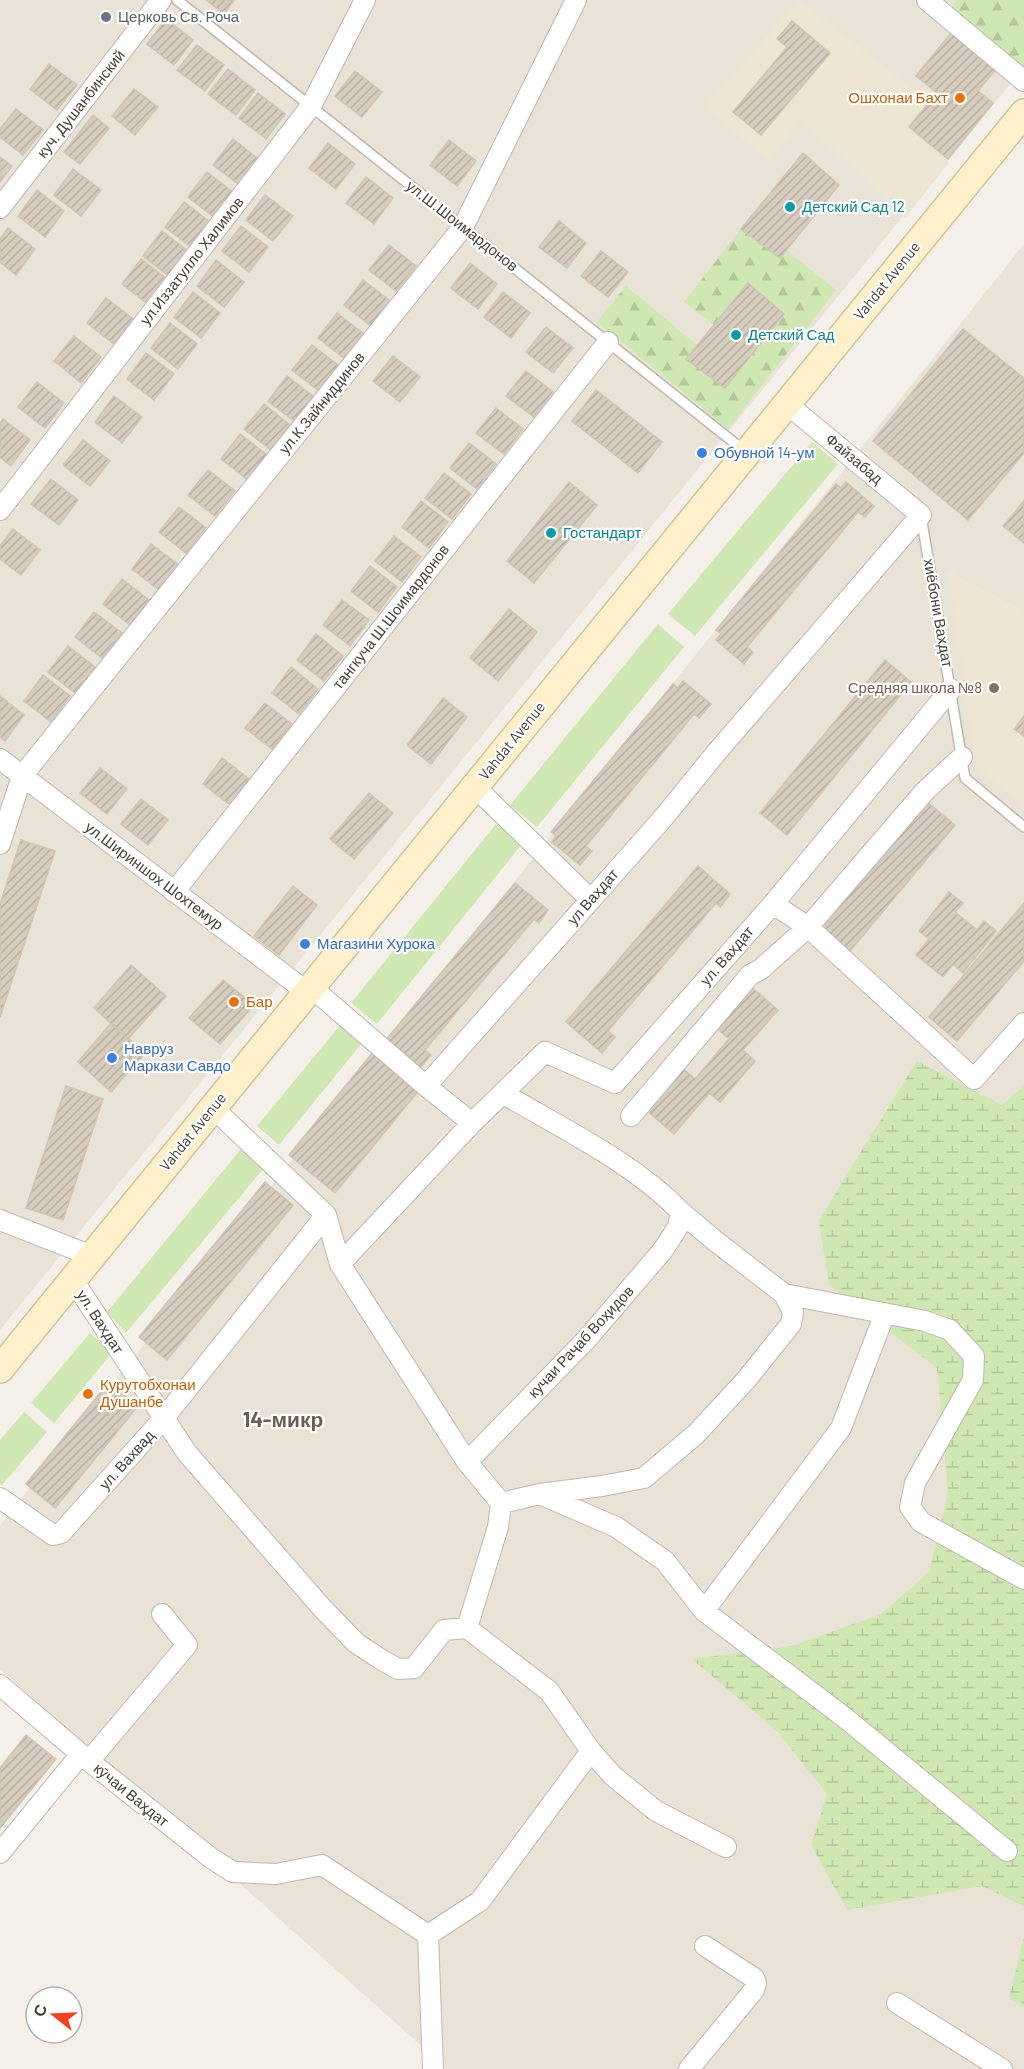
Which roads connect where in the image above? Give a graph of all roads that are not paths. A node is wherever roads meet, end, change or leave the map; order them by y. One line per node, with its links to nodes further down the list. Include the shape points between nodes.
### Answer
1 (161, 0): 9 (street, куч. Душанбинский)
2 (177, 0): 7 (lane, ул.Ш.Шоимардонов)
3 (365, 0): 7 (street, ул.Иззатулло Халимов)
4 (576, 0): 10 (street, ул.К.Зайниддинов)
5 (927, 0): 6 (street)
6 (1024, 81)
7 (311, 106): 10 (lane, ул.Ш.Шоимардонов); 14 (street, ул.Иззатулло Халимов)
8 (1021, 123): 12 (main road, Vahdat Avenue)
9 (0, 208)
10 (463, 227): 11 (lane, ул.Ш.Шоимардонов); 19 (street, ул.К.Зайниддинов)
11 (608, 342): 13 (lane, ул.Ш.Шоимардонов); 23 (street, тангкуча Ш.Шоимардонов)
12 (787, 404): 13 (main road, Vahdat Avenue); 15 (street, Файзабад)
13 (747, 453): 20 (main road, Vahdat Avenue)
14 (0, 510)
15 (921, 515): 16 (lane, хиёбони Вахдат); 24 (street, ул Ваҳдат)
16 (951, 688): 17 (lane, хиёбони Вахдат); 25 (street, ул. Вахдат)
17 (962, 757): 21 (lane, хиёбони Вахдат, via 965,778); 26 (street, via 925,790)
18 (0, 759): 19 (street, ул.Шириншох Шохтемур)
19 (22, 776): 22 (street); 23 (street, ул.Шириншох Шохтемур)
20 (475, 786): 24 (street); 27 (main road, Vahdat Avenue)
21 (1024, 827)
22 (0, 844)
23 (174, 891): 27 (street, ул.Шириншох Шохтемур)
24 (591, 900): 29 (street, ул Ваҳдат)
25 (773, 904): 26 (street); 30 (street, ул. Вахдат, via 615,1083 545,1052)
26 (808, 927): 28 (street, via 974,1079); 32 (street, via 750,975)
27 (309, 990): 29 (street); 31 (main road, Vahdat Avenue)
28 (1024, 1023)
29 (426, 1086): 33 (street)
30 (504, 1094): 33 (street, ул. Вахдат); 34 (street, via 639,1174)
31 (213, 1108): 35 (street); 37 (main road, Vahdat Avenue)
32 (631, 1116)
33 (472, 1123): 38 (street)
34 (681, 1212): 40 (street); 44 (street, кучаи Раҷаб Воҳидов, via 678,1227 663,1250 586,1340)
35 (326, 1215): 38 (street); 43 (street, ул. Вахвад)
36 (0, 1220): 37 (street)
37 (92, 1256): 39 (main road, Vahdat Avenue)
38 (340, 1264): 44 (street)
39 (73, 1280): 42 (main road, Vahdat Avenue); 43 (street, ул. Вахдат)
40 (784, 1294): 41 (street); 45 (street, via 794,1311 791,1324 696,1434 644,1478)
41 (885, 1313): 48 (street, via 950,1330 974,1356 973,1380 915,1483 910,1507 921,1522); 49 (street, via 841,1428)
42 (0, 1369)
43 (164, 1418): 46 (street, ул. Вахвад, via 56,1536); 51 (street, ул. Вахдат, via 187,1453 356,1643 399,1669 414,1668 444,1630)
44 (466, 1462): 47 (street)
45 (540, 1494): 47 (street); 49 (street, via 616,1527 665,1561)
46 (0, 1498)
47 (501, 1503): 51 (street, via 498,1527)
48 (1024, 1579)
49 (704, 1611): 56 (street, via 844,1717)
50 (162, 1614): 54 (street, via 187,1646)
51 (467, 1628): 53 (street, via 549,1690)
52 (0, 1685): 54 (street, кӯчаи Ваҳдат)
53 (591, 1752): 55 (street, via 656,1811); 58 (street, via 480,1901)
54 (85, 1758): 57 (street); 58 (street, кӯчаи Ваҳдат, via 233,1872 276,1874 322,1865)
55 (726, 1847)
56 (1007, 1851)
57 (0, 1853)
58 (428, 1935): 61 (street)
59 (705, 1946): 62 (street, via 756,1983)
60 (897, 2003): 63 (street)
61 (433, 2069)
62 (688, 2069)
63 (1002, 2069)

